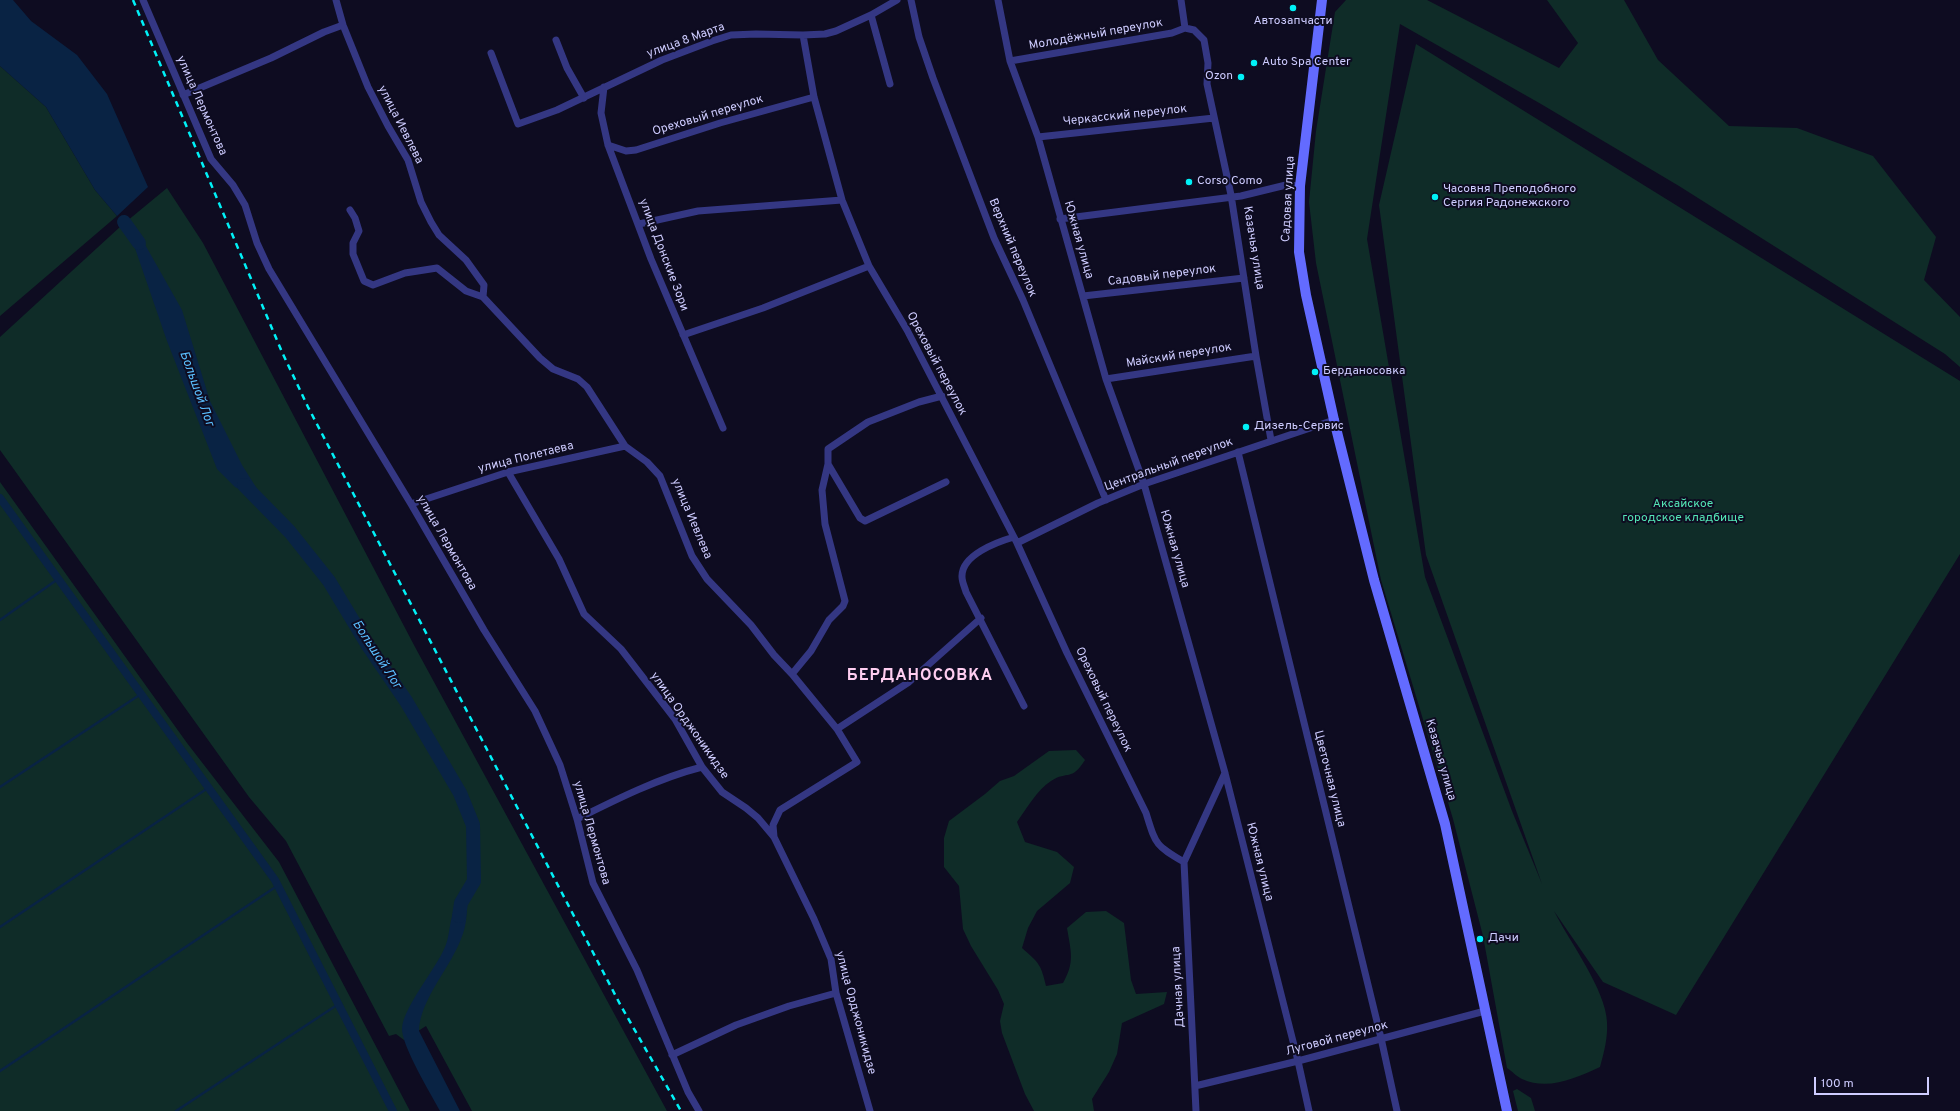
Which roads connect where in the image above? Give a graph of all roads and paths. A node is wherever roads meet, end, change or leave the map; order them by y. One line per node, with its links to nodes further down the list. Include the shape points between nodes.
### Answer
1 (143, 0): 17 (street, улица Лермонтова)
2 (336, 0): 9 (street, улица Иевлева)
3 (897, 0): 8 (street, улица 8 Марта)
4 (911, 0): 46 (street, Верхний переулок, via 919,37 933,78 994,238 1023,300)
5 (998, 0): 14 (street, Южная улица)
6 (1181, 0): 10 (street)
7 (1322, 0): 23 (main road, Садовая улица)
8 (872, 15): 11 (street, улица 8 Марта, via 836,31); 15 (street)
9 (343, 25): 17 (street); 32 (street, улица Иевлева, via 368,87 408,160 421,202 431,222 439,235 466,260 484,285)
10 (1185, 28): 14 (street, Молодёжный переулок, via 1172,33); 20 (street, Казачья улица, via 1194,30 1204,40 1208,63 1207,84)
11 (803, 35): 16 (street, улица 8 Марта, via 731,35 662,60); 18 (street, Ореховый переулок)
12 (556, 40): 19 (street, via 567,68)
13 (491, 53): 19 (street, улица 8 Марта, via 518,124)
14 (1010, 60): 21 (street, Южная улица)
15 (890, 84)
16 (604, 87): 19 (street, улица 8 Марта); 22 (street, улица Донские Зори, via 601,113)
17 (183, 95): 47 (street, улица Лермонтова, via 211,159 233,185 245,205 269,269)
18 (814, 97): 22 (street, Ореховый переулок, via 636,150 626,151); 25 (street, Ореховый переулок)
19 (584, 98)
20 (1214, 118): 21 (street, Черкасский переулок); 24 (street, Казачья улица)
21 (1038, 136): 27 (street, Южная улица)
22 (608, 145): 28 (street, улица Донские Зори)
23 (1300, 186): 24 (street, via 1286,185 1241,196); 37 (main road, Садовая улица, via 1299,252 1314,338)
24 (1231, 195): 27 (street); 30 (street, Казачья улица)
25 (842, 200): 28 (street, via 698,211); 29 (street, Ореховый переулок)
26 (350, 210): 32 (street, via 359,231 353,243 353,254 364,281 369,285 404,273 437,268 466,291)
27 (1060, 219): 31 (street, Южная улица)
28 (639, 224): 33 (street, улица Донские Зори)
29 (869, 266): 33 (street, via 763,308); 36 (street, Ореховый переулок)
30 (1244, 278): 31 (street, Садовый переулок); 34 (street, Казачья улица)
31 (1082, 296): 35 (street, Южная улица)
32 (483, 297): 40 (street, улица Иевлева, via 540,358 553,369 578,379 587,387)
33 (683, 335): 38 (street, улица Донские Зори)
34 (1256, 356): 35 (street, Майский переулок); 39 (street, Казачья улица)
35 (1106, 379): 45 (street, Южная улица)
36 (942, 396): 42 (street, via 868,422 828,449); 48 (street, Ореховый переулок)
37 (1334, 420): 39 (street, Центральный переулок); 59 (main road, Казачья улица, via 1374,580 1445,824)
38 (723, 428)
39 (1272, 440): 41 (street, Центральный переулок)
40 (625, 446): 43 (street, улица Полетаева); 50 (street, улица Иевлева, via 647,462 660,476 692,556 707,579 751,625)
41 (1238, 452): 45 (street, Центральный переулок); 60 (street, Цветочная улица)
42 (828, 464): 44 (street, via 860,518 865,521); 50 (street, via 822,490 825,524 845,601)
43 (508, 472): 47 (street, улица Полетаева); 53 (street, улица Орджоникидзе, via 559,559 584,614 621,649 675,719)
44 (946, 482)
45 (1144, 484): 46 (street, Центральный переулок); 54 (street, Южная улица)
46 (1106, 500): 48 (street, Центральный переулок)
47 (411, 504): 55 (street, улица Лермонтова, via 484,630 535,711 560,765)
48 (1015, 540): 49 (street, via 995,543 978,552 965,566 962,577 966,592); 57 (street, Ореховый переулок, via 1146,813 1154,838 1161,848)
49 (981, 618): 51 (street); 52 (street, via 909,682)
50 (792, 674): 52 (street, улица Иевлева)
51 (1024, 706)
52 (836, 730): 56 (street, улица Иевлева, via 857,762 780,810 773,825)
53 (702, 767): 55 (street, via 674,776); 56 (street, улица Орджоникидзе, via 722,792 752,813)
54 (1225, 773): 57 (street); 62 (street, Южная улица)
55 (577, 819): 61 (street, улица Лермонтова, via 593,883 637,970)
56 (774, 837): 58 (street, улица Орджоникидзе, via 831,958)
57 (1184, 862): 63 (street, Дачная улица)
58 (836, 993): 61 (street, via 736,1025); 65 (street, улица Орджоникидзе)
59 (1485, 1011): 60 (street, Луговой переулок); 69 (main road, Казачья улица)
60 (1381, 1038): 62 (street, Луговой переулок); 68 (street, Цветочная улица)
61 (672, 1054): 64 (street, улица Лермонтова)
62 (1298, 1061): 63 (street, Луговой переулок); 67 (street, Южная улица)
63 (1195, 1086): 66 (street, Дачная улица)
64 (699, 1111)
65 (870, 1111)
66 (1196, 1111)
67 (1309, 1111)
68 (1397, 1111)
69 (1508, 1111)

